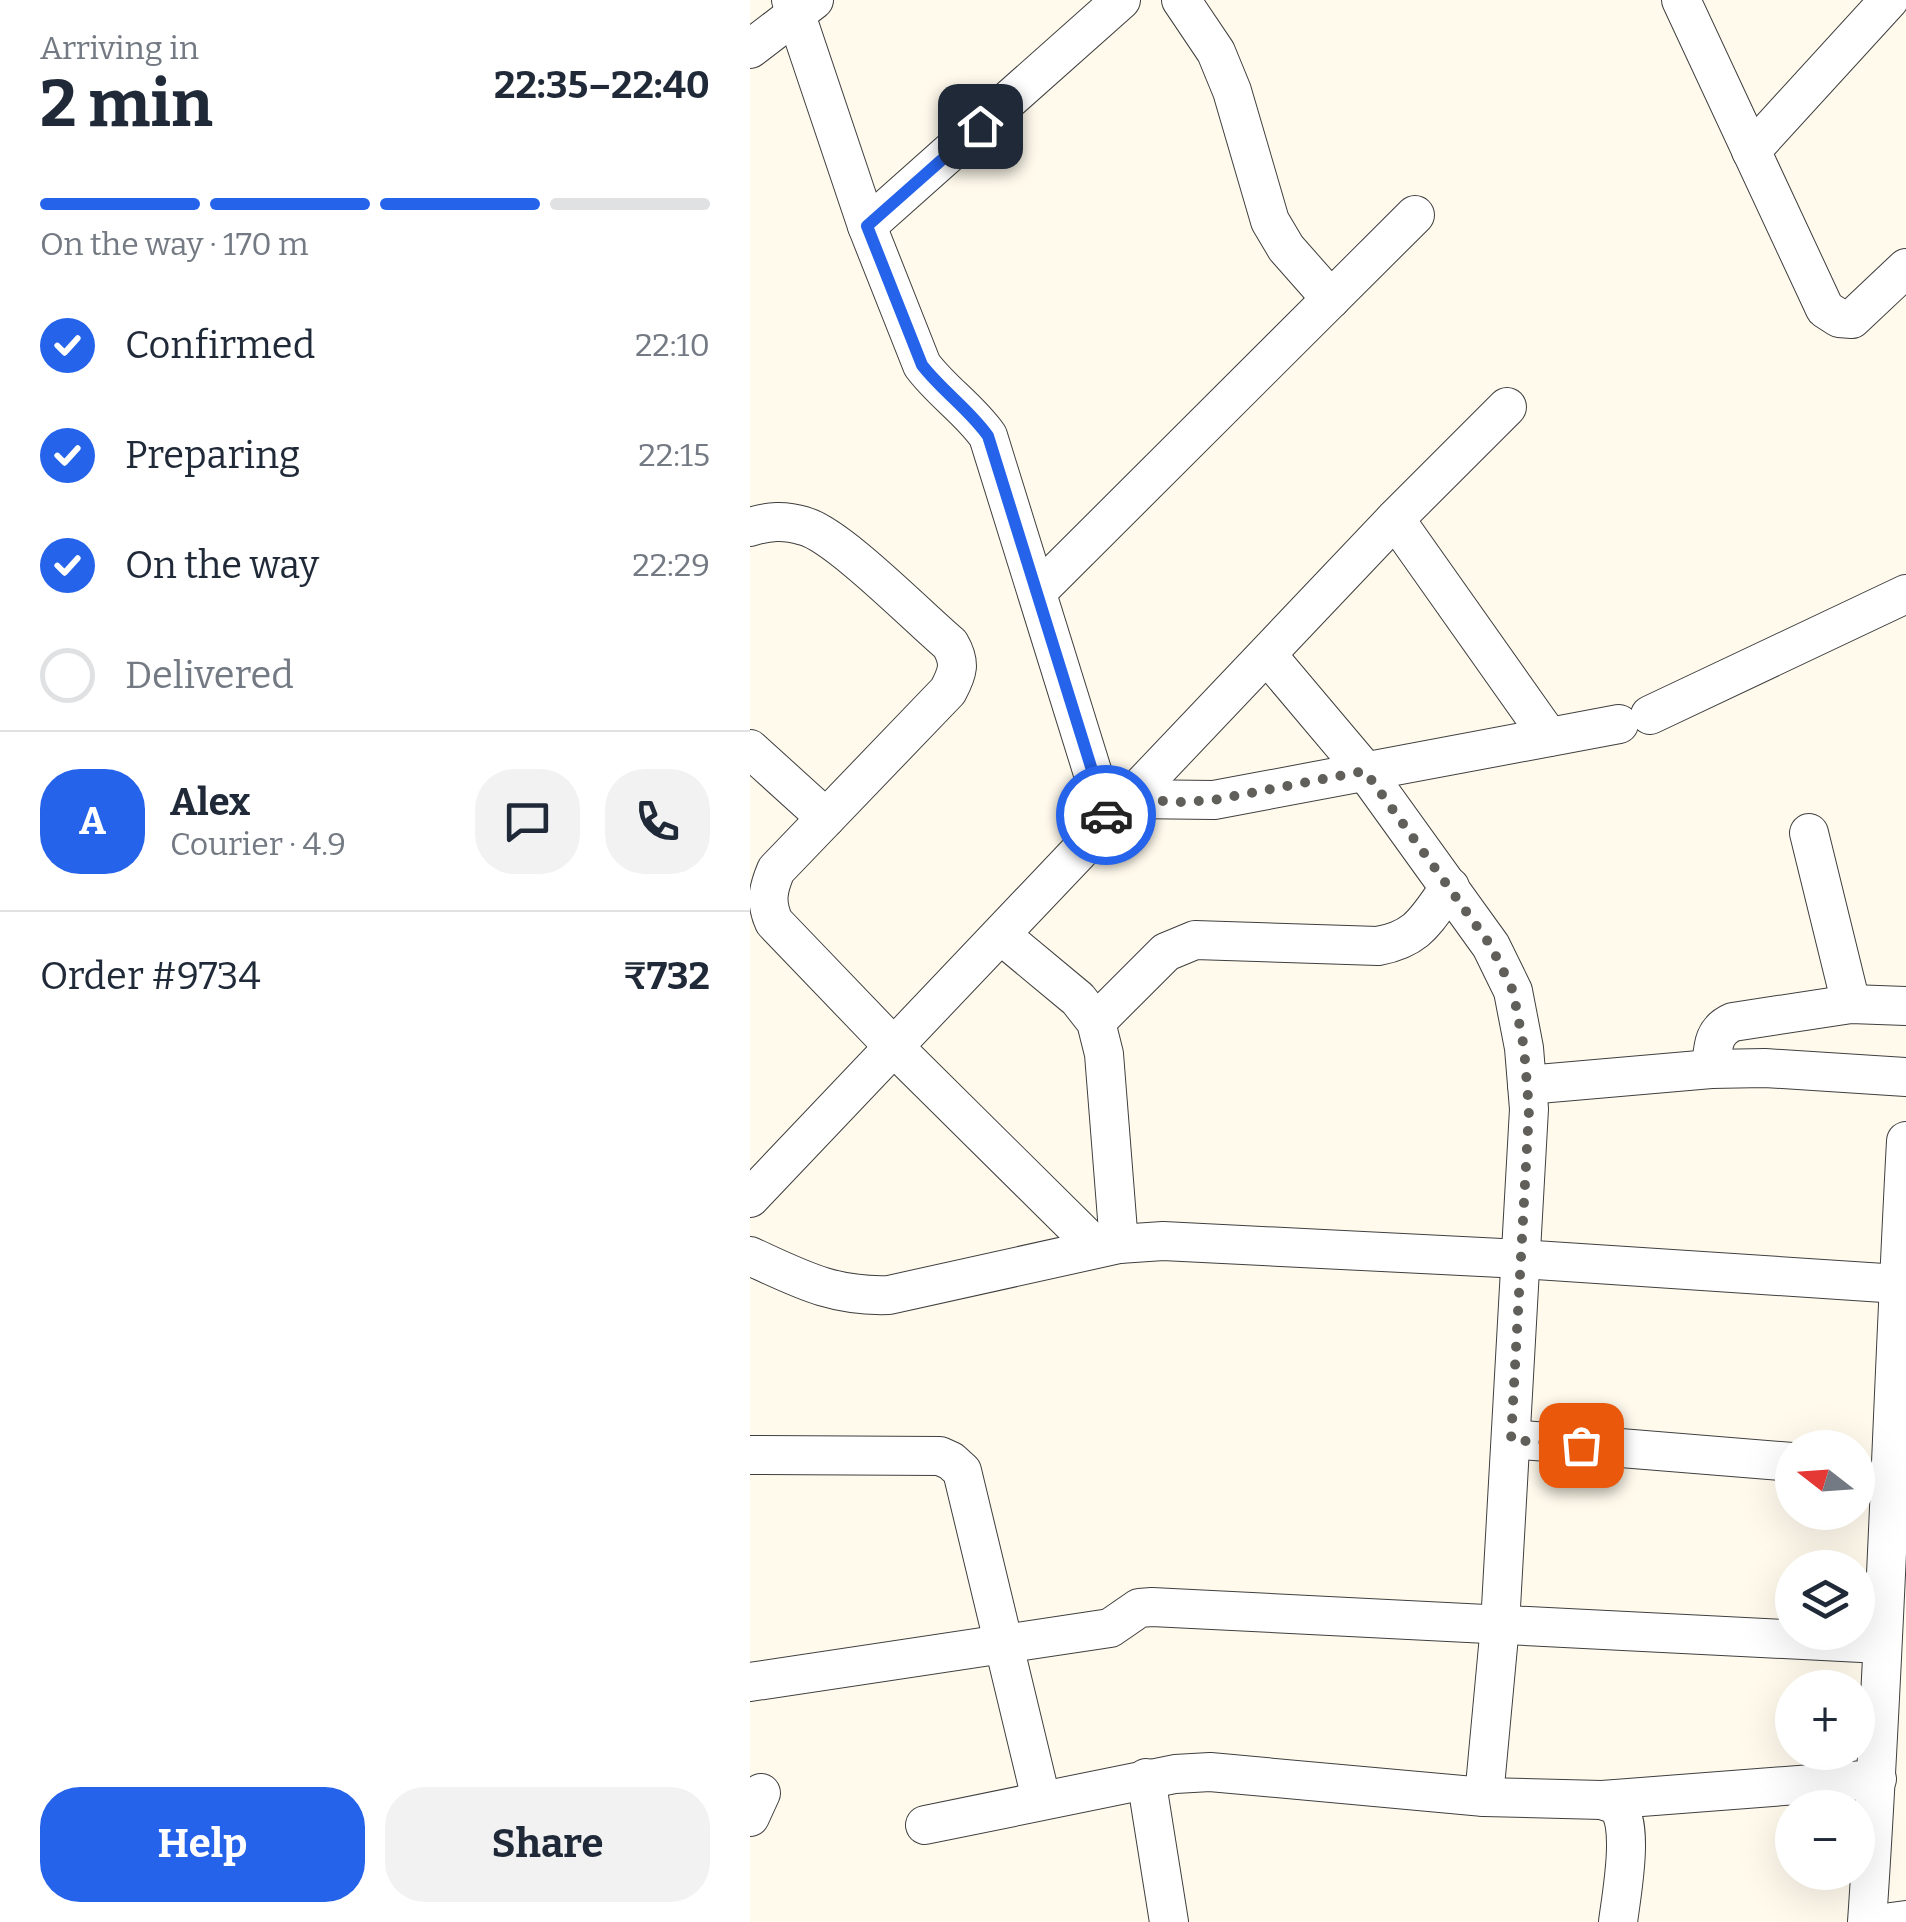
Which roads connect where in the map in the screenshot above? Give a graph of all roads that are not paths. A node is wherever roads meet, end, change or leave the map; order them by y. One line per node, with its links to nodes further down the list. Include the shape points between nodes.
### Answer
1 (1121, 0): 9 (street)
2 (1182, 0): 11 (street, via 1216,52 1232,92 1270,221)
3 (1681, 0): 7 (street)
4 (1890, 0): 7 (street)
5 (801, 4): 6 (street); 9 (street)
6 (750, 49)
7 (1751, 151): 10 (street, via 1825,310 1852,319)
8 (1415, 216): 11 (street)
9 (867, 226): 15 (street, via 922,365 988,436)
10 (1906, 268)
11 (1331, 299): 15 (street)
12 (1507, 407): 13 (street)
13 (1395, 519): 17 (street); 18 (street)
14 (750, 527): 22 (street, via 772,520 808,526 950,644 958,659 948,691)
15 (1037, 592): 21 (street)
16 (1906, 594): 18 (street, via 1635,719)
17 (1268, 656): 20 (street); 21 (street)
18 (1549, 738): 20 (street)
19 (750, 749): 22 (street)
20 (1365, 771): 21 (street); 24 (street)
21 (1119, 811): 26 (street)
22 (826, 818): 25 (street, via 776,870)
23 (1809, 832): 27 (street)
24 (1450, 887): 29 (street, via 1402,941 1378,946 1196,940 1166,952); 33 (street, via 1513,991)
25 (759, 916): 30 (street, via 774,922)
26 (1001, 935): 29 (street, via 1078,998); 30 (street)
27 (1851, 1004): 28 (street); 31 (street, via 1721,1027)
28 (1906, 1006)
29 (1096, 1022): 36 (street, via 1104,1054)
30 (893, 1046): 35 (street); 36 (street)
31 (1711, 1069): 32 (street); 33 (street)
32 (1906, 1077)
33 (1527, 1085): 38 (street)
34 (1906, 1141): 39 (street)
35 (758, 1174)
36 (1108, 1246): 37 (street, via 889,1295 856,1296); 38 (street, via 1163,1241)
37 (750, 1256)
38 (1521, 1259): 39 (street); 40 (street)
39 (1901, 1269): 41 (street)
40 (1511, 1440): 43 (street); 45 (street)
41 (1886, 1454): 44 (street)
42 (750, 1455): 46 (street, via 951,1461 968,1488)
43 (1775, 1461)
44 (1890, 1622): 45 (street); 49 (street)
45 (1500, 1625): 46 (street, via 1152,1606 1110,1628); 50 (street)
46 (1005, 1644): 47 (street); 51 (street)
47 (750, 1682)
48 (1146, 1778): 50 (street, via 1210,1772); 51 (street); 55 (street)
49 (1877, 1779): 52 (street); 57 (street)
50 (1484, 1797): 52 (street)
51 (1041, 1799): 53 (street)
52 (1602, 1800): 56 (street, via 1624,1818)
53 (925, 1825)
54 (1906, 1920): 58 (street)
55 (1169, 1922)
56 (1618, 1922)
57 (1866, 1922)
58 (1892, 1922)

